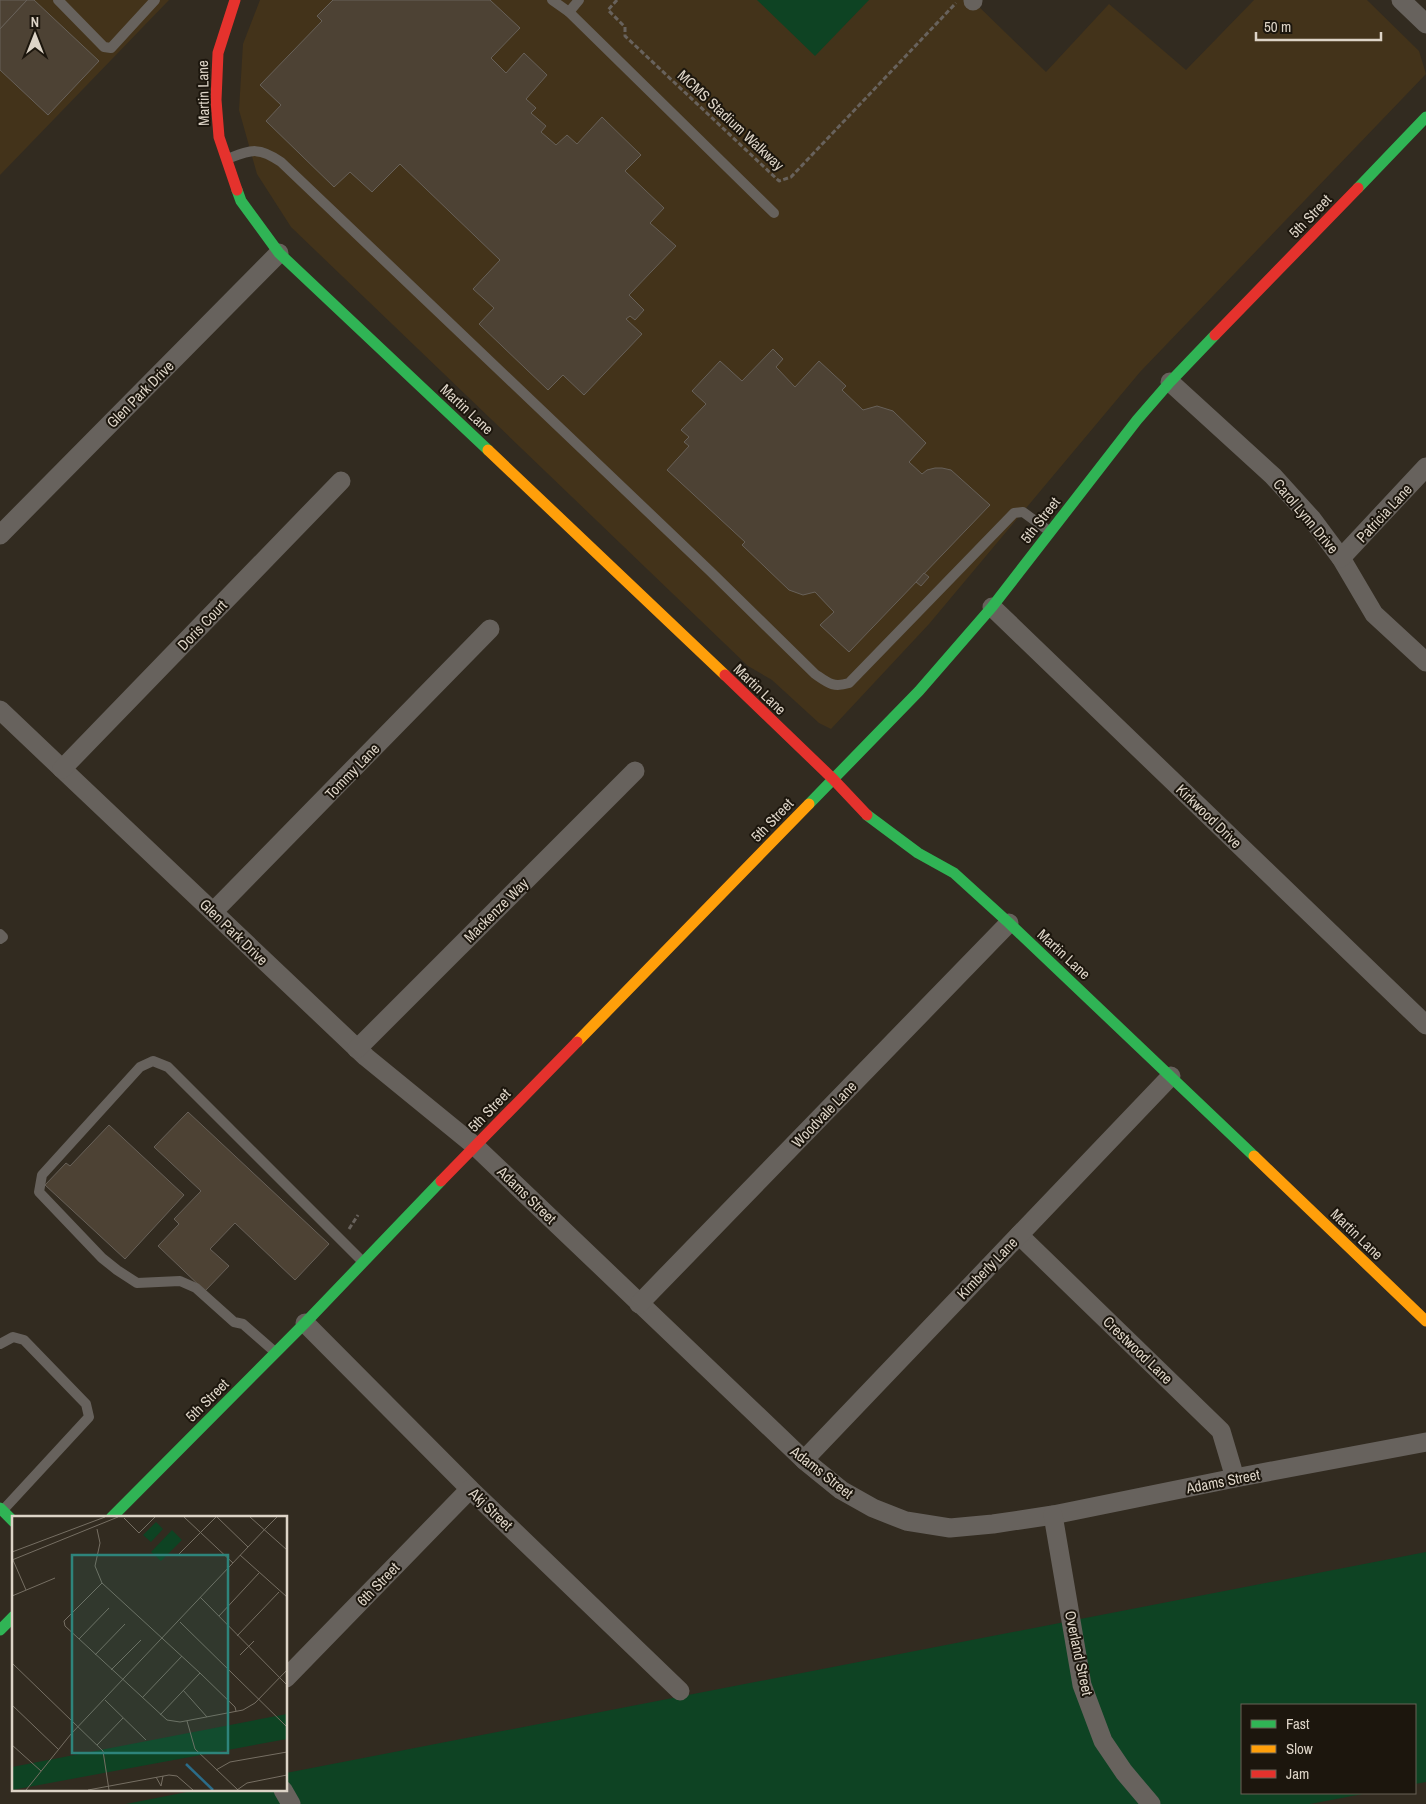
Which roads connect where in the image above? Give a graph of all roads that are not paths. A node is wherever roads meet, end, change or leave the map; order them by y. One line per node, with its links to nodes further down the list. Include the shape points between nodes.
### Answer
1 (58, 0): 2 (lane, via 104,47 111,48)
2 (155, 0)
3 (235, 0): 10 (main road, Martin Lane, via 218,53 216,100 219,137)
4 (552, 0): 7 (lane)
5 (579, 0): 7 (lane)
6 (1401, 0): 8 (street)
7 (569, 12): 11 (lane)
8 (1426, 24)
9 (1426, 117): 13 (main road, 5th Street)
10 (226, 160): 12 (main road, Martin Lane, via 241,201); 16 (lane, via 250,150 260,150 281,162 826,682 838,687 849,683 1014,512 1023,512)
11 (774, 212)
12 (279, 253): 17 (street, Glen Park Drive); 25 (main road, Martin Lane)
13 (1170, 382): 16 (main road, 5th Street); 18 (street, Carol Lynn Drive, via 1273,476 1312,519)
14 (1426, 467): 18 (street, Patricia Lane)
15 (341, 481): 23 (street, Doris Court)
16 (1050, 532): 19 (main road, 5th Street)
17 (0, 536)
18 (1341, 558): 21 (street, Carol Lynn Drive, via 1374,614)
19 (992, 607): 25 (main road, 5th Street, via 918,691); 30 (street, Kirkwood Drive)
20 (490, 629): 26 (street, Tommy Lane)
21 (1426, 662)
22 (0, 710): 23 (street, Glen Park Drive)
23 (62, 769): 26 (street, Glen Park Drive)
24 (635, 771): 31 (street, Mackenze Way)
25 (833, 779): 27 (main road, Martin Lane, via 866,814 918,853 954,873); 33 (main road, 5th Street)
26 (213, 912): 31 (street, Glen Park Drive)
27 (1010, 923): 32 (main road, Martin Lane); 36 (street, Woodvale Lane)
28 (0, 934): 29 (lane, via 3,937)
29 (0, 939)
30 (1426, 1025)
31 (357, 1049): 33 (street, Glen Park Drive)
32 (1171, 1076): 34 (street, Kimberly Lane); 37 (main road, Martin Lane)
33 (475, 1146): 35 (main road, 5th Street); 36 (street, Adams Street)
34 (1019, 1235): 42 (street, Kimberly Lane); 43 (street, Crestwood Lane, via 1221,1431)
35 (363, 1262): 38 (main road, 5th Street); 40 (lane, via 168,1067 153,1061 140,1067 42,1175 38,1192 117,1270 137,1282 180,1281 196,1288)
36 (639, 1304): 42 (street, Adams Street)
37 (1426, 1321)
38 (305, 1323): 40 (main road, 5th Street); 44 (street, Akj Street)
39 (0, 1344): 45 (lane, via 13,1337 24,1340 86,1404 89,1417)
40 (275, 1353): 47 (main road, 5th Street)
41 (1426, 1442): 43 (street, Adams Street)
42 (804, 1460): 46 (street, Adams Street, via 841,1490 906,1521 950,1528)
43 (1235, 1478): 46 (street, Adams Street)
44 (470, 1489): 51 (street, 6th Street); 52 (street, Akj Street)
45 (1, 1510): 48 (main road)
46 (1053, 1515): 55 (street, Overland Street, via 1082,1686 1103,1740)
47 (112, 1516)
48 (12, 1520)
49 (12, 1618): 50 (main road)
50 (0, 1630)
51 (288, 1676)
52 (680, 1691)
53 (284, 1792): 54 (street)
54 (291, 1804)
55 (1151, 1804)

